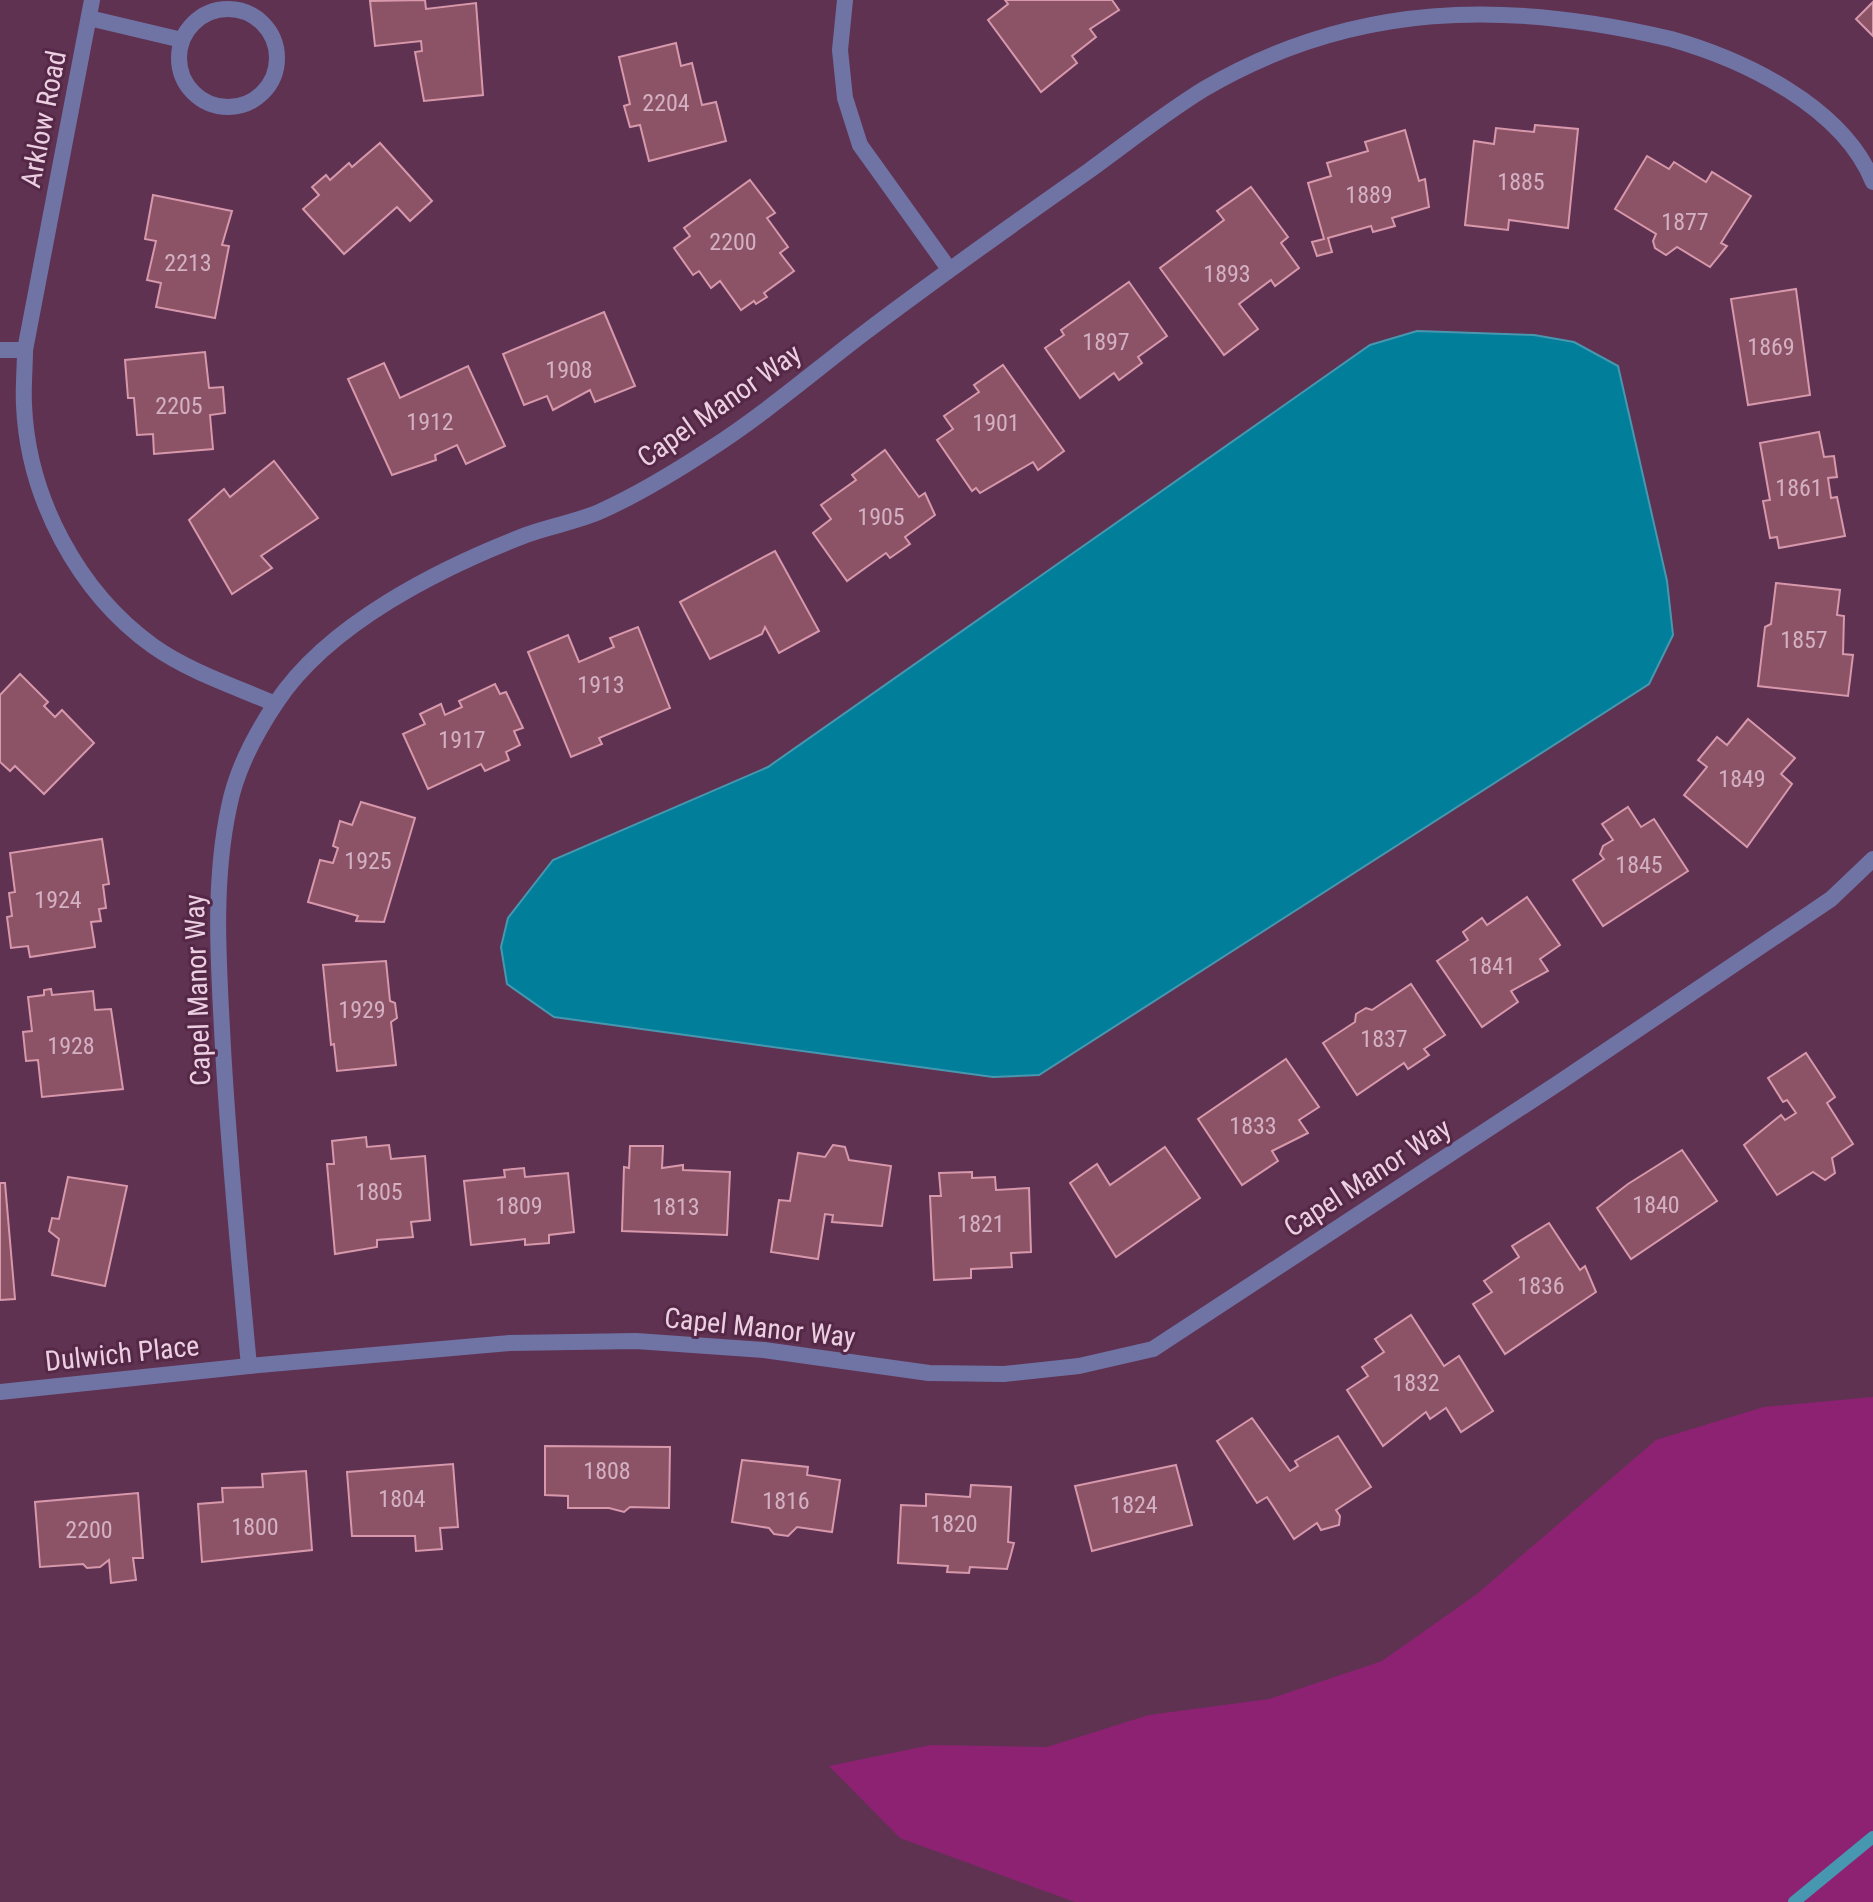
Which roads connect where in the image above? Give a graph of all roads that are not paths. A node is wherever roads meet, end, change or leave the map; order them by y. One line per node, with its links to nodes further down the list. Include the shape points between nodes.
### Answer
1 (92, 0): 4 (street, Arklow Road)
2 (845, 0): 7 (street, via 840,50 860,145)
3 (1547, 7): 6 (street, Capel Manor Way, via 1690,44 1745,67 1805,100 1834,125); 7 (street, Capel Manor Way, via 1401,17 1278,51 1203,90)
4 (89, 18): 5 (street); 9 (street, Arklow Road)
5 (182, 40): 5 (street, via 209,13 247,12 261,21 277,48 273,80 249,103 217,106 201,99 181,73)
6 (1873, 182)
7 (949, 269): 10 (street, Capel Manor Way, via 714,447 640,491 594,514 532,532 457,564 386,603 309,661)
8 (0, 350): 9 (street)
9 (25, 350): 10 (street, Arklow Road, via 24,406 32,462 50,516 80,571 105,604 152,645 188,667)
10 (275, 704): 12 (street, Capel Manor Way, via 245,759 229,803 219,887 229,1149)
11 (1873, 859): 12 (street, Capel Manor Way, via 1831,899 1153,1349 1079,1366 1004,1374 929,1373 764,1350 636,1341 510,1343)
12 (249, 1366): 13 (street, Dulwich Place)
13 (0, 1392)

